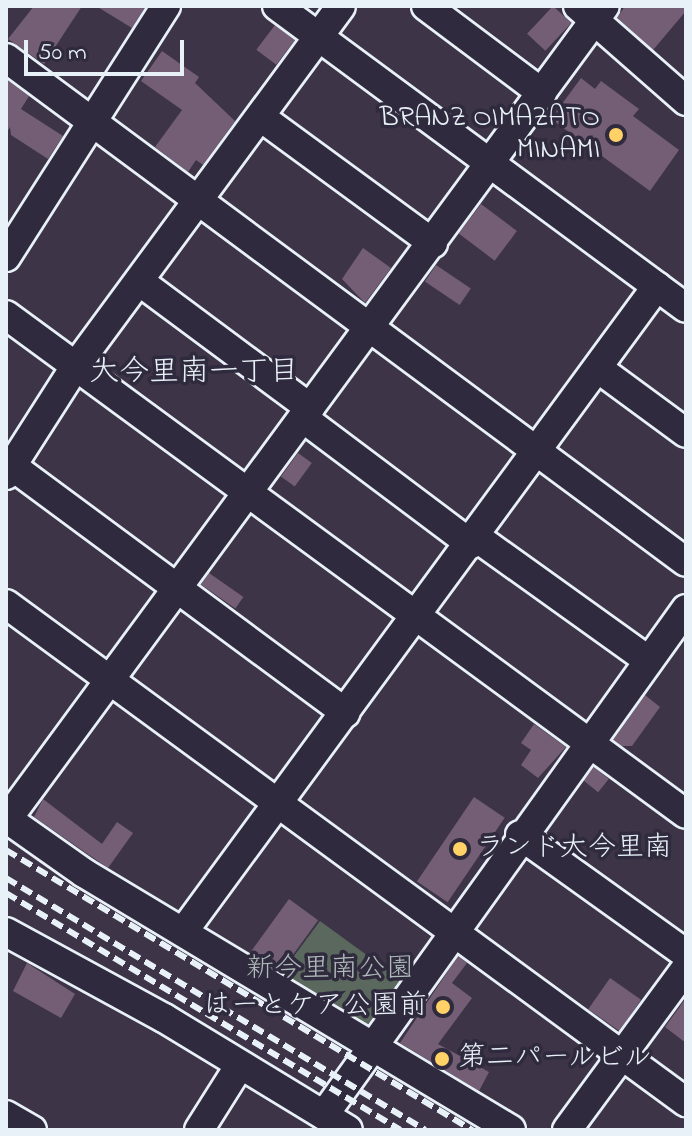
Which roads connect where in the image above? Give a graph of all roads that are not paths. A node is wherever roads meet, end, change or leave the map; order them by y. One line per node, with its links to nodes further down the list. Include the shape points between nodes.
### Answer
1 (166, 6): 11 (street)
2 (277, 6): 6 (street)
3 (341, 6): 6 (street)
4 (426, 6): 8 (street)
5 (592, 11): 8 (street); 9 (street)
6 (319, 37): 10 (street); 12 (street)
7 (6, 58): 11 (street)
8 (542, 93): 12 (street)
9 (686, 101)
10 (262, 118): 13 (street); 14 (street)
11 (93, 121): 13 (street); 15 (street)
12 (492, 163): 14 (street); 17 (street)
13 (199, 200): 16 (street); 20 (street)
14 (433, 243): 20 (street)
15 (6, 257)
16 (139, 281): 21 (street); 23 (street)
17 (657, 286): 18 (street); 22 (street)
18 (686, 308)
19 (6, 315): 21 (street)
20 (371, 326): 23 (street); 25 (street)
21 (75, 367): 26 (street); 27 (street)
22 (599, 369): 24 (street); 25 (street)
23 (307, 413): 27 (street); 28 (street)
24 (686, 433)
25 (539, 454): 28 (street); 29 (street)
26 (9, 470): 30 (street)
27 (250, 492): 30 (street); 33 (street)
28 (474, 540): 33 (street); 34 (street)
29 (686, 562)
30 (180, 587): 35 (street); 36 (street)
31 (6, 604): 35 (street)
32 (686, 609): 34 (street)
33 (415, 618): 36 (street); 37 (street)
34 (648, 660): 37 (street)
35 (110, 680): 38 (street); 40 (street)
36 (346, 713): 38 (street)
37 (587, 742): 39 (street); 41 (street)
38 (279, 808): 43 (street); 44 (street)
39 (686, 814)
40 (6, 820): 43 (street)
41 (520, 835): 44 (street); 45 (street)
42 (6, 932): 49 (street)
43 (183, 932): 47 (street)
44 (450, 934): 47 (street); 48 (street)
45 (686, 954)
46 (686, 968): 48 (street)
47 (370, 1045): 52 (street); 55 (street)
48 (620, 1058): 50 (street); 56 (street)
49 (240, 1065): 52 (street); 54 (street)
50 (686, 1102)
51 (6, 1115): 53 (street)
52 (336, 1123)
53 (32, 1130)
54 (199, 1130)
55 (511, 1130)
56 (567, 1130)

